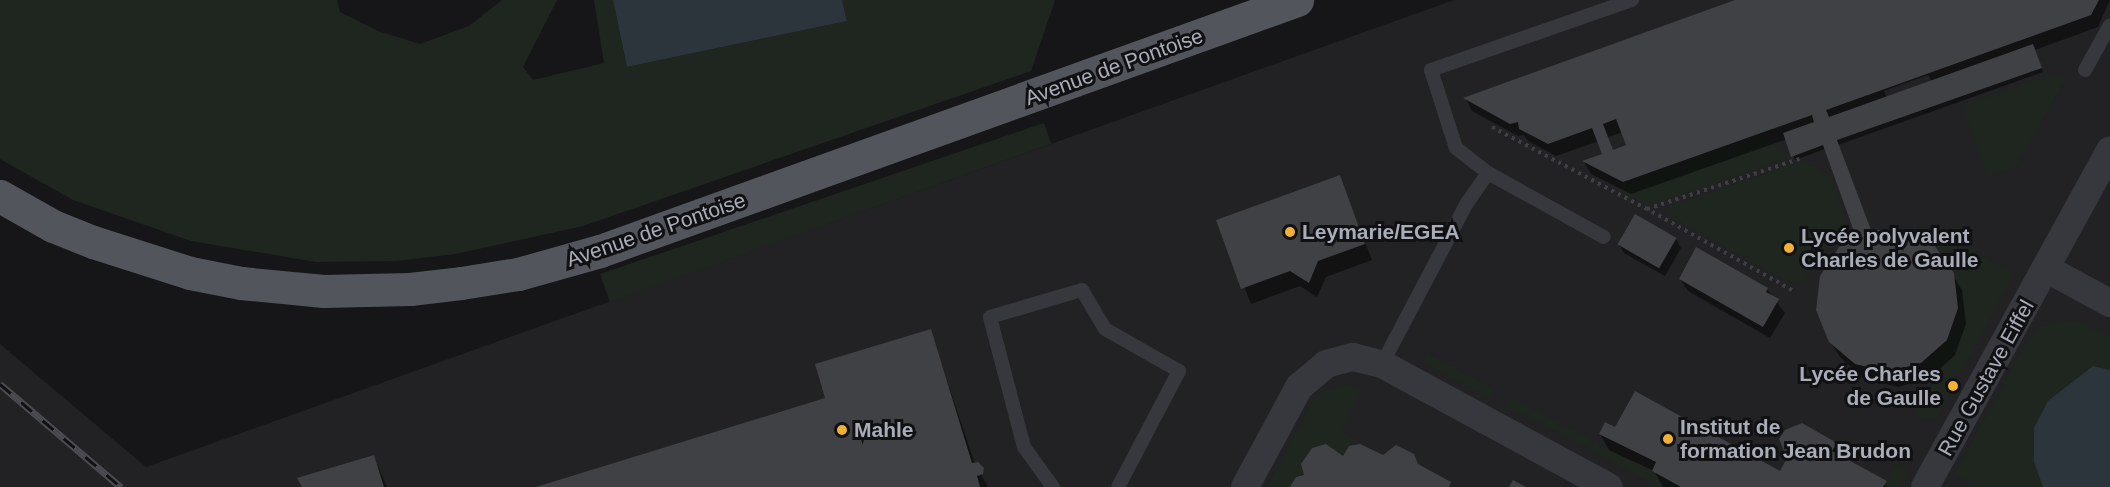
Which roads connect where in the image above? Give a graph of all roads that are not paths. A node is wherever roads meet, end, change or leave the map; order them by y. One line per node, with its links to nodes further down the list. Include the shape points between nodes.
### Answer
1 (1297, 0): 7 (main road, Avenue de Pontoise, via 600,251 518,274 461,283 335,291 241,283 190,273 93,242 53,226)
2 (1632, 0): 6 (lane, via 1431,70 1456,148)
3 (2110, 24): 4 (lane)
4 (2085, 70)
5 (2110, 150): 9 (street, Rue Gustave Eiffel)
6 (1488, 174): 8 (lane); 11 (lane, via 1467,202)
7 (0, 196)
8 (1604, 237)
9 (2047, 268): 10 (street); 16 (street, Rue Gustave Eiffel)
10 (2110, 303)
11 (1382, 364): 14 (street, via 1353,357 1326,364 1311,373 1299,387); 15 (street)
12 (1053, 487): 13 (lane, via 1024,447 990,317 1082,290 1105,329 1179,371)
13 (1118, 487)
14 (1245, 487)
15 (1609, 487)
16 (1925, 487)

